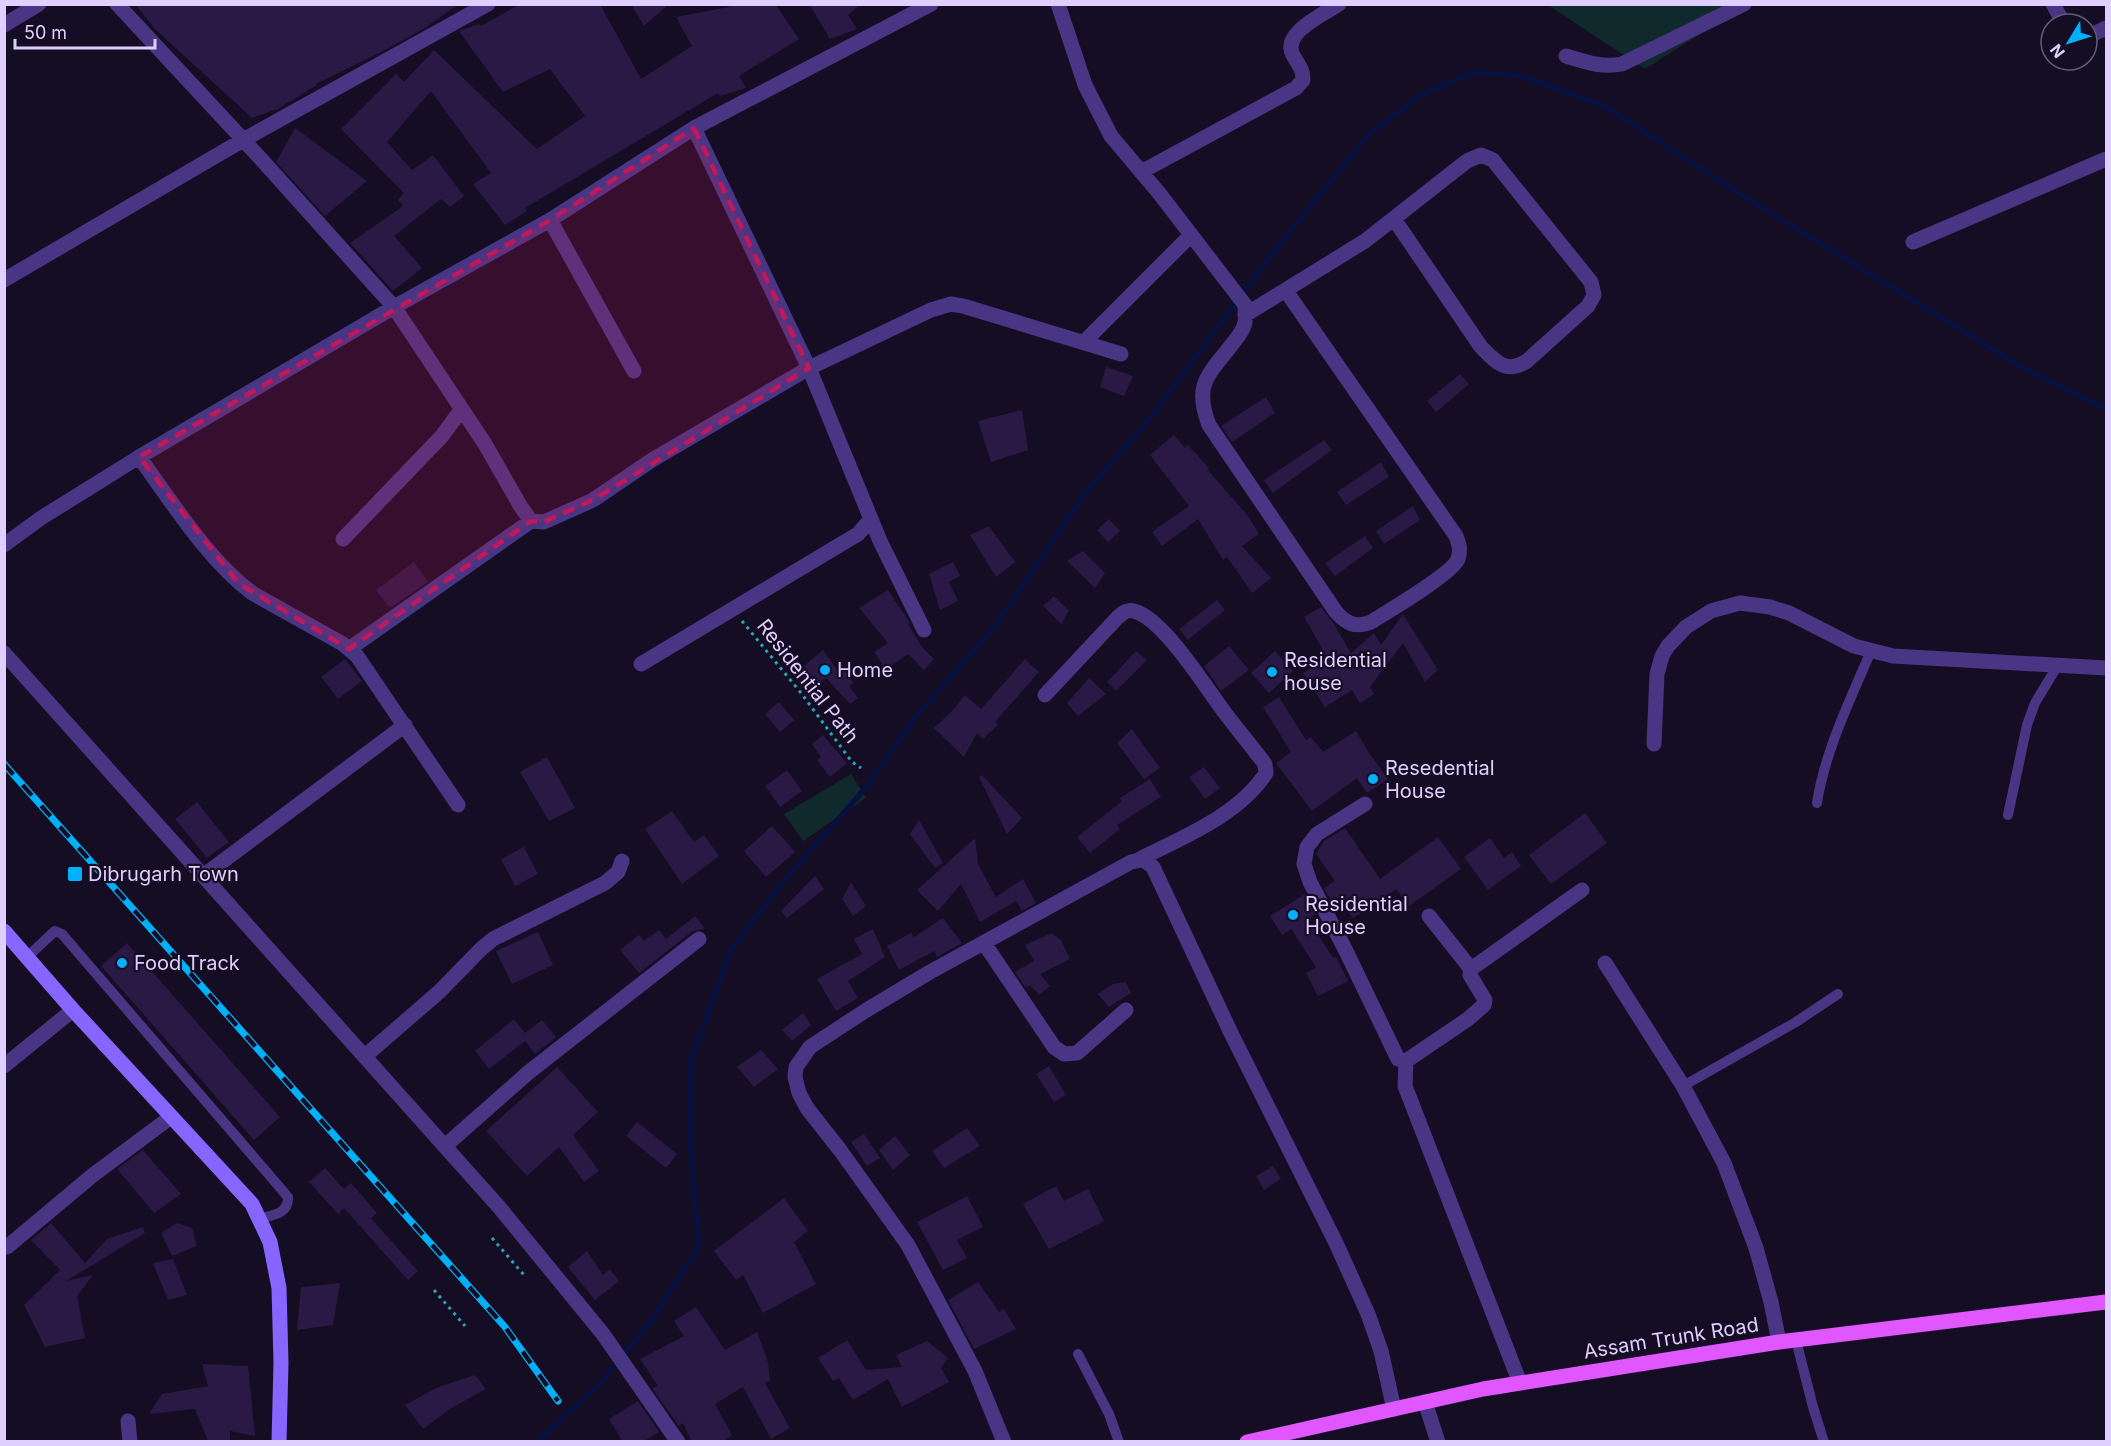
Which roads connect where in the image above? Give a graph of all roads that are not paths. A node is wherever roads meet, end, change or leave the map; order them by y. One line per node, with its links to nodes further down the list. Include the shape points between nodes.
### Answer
1 (39, 4): 8 (street)
2 (117, 4): 11 (street)
3 (488, 4): 11 (street)
4 (931, 4): 10 (street)
5 (1058, 4): 13 (street, via 1085,85 1101,118)
6 (1339, 4): 13 (street, via 1294,35 1292,54 1303,70 1303,80 1296,88)
7 (1744, 4): 9 (street, via 1622,64 1597,66)
8 (4, 25)
9 (1566, 56)
10 (694, 128): 15 (street); 24 (street)
11 (243, 140): 18 (street); 20 (street)
12 (2106, 159): 17 (street)
13 (1142, 172): 16 (street)
14 (1394, 219): 14 (street, via 1481,347 1507,367 1518,367 1527,361 1588,306 1594,295 1591,282 1488,157 1475,156 1467,161); 19 (street)
15 (550, 220): 20 (street); 25 (street)
16 (1191, 235): 21 (street); 22 (street)
17 (1913, 242)
18 (4, 280)
19 (1286, 291): 21 (street); 21 (street, via 1460,547 1458,561 1447,572 1371,622 1360,626 1336,612 1209,425 1201,393 1204,381 1240,335)
20 (394, 307): 26 (street); 27 (street)
21 (1245, 310)
22 (1084, 342): 23 (street); 24 (street, via 951,304 913,317)
23 (1121, 354)
24 (809, 368): 28 (street); 29 (street, via 652,460 593,500 544,522)
25 (634, 371)
26 (461, 410): 29 (street); 30 (street, via 442,436)
27 (139, 457): 31 (street); 33 (street, via 239,584)
28 (871, 519): 32 (street); 36 (street, via 858,534)
29 (531, 521): 33 (street)
30 (343, 539)
31 (4, 545)
32 (924, 630)
33 (349, 649): 40 (street)
34 (1871, 651): 37 (street, via 1924,659); 41 (street, via 1770,607 1740,603 1711,611 1675,637 1662,657 1656,674); 42 (lane, via 1842,718 1820,782)
35 (4, 653): 48 (street)
36 (641, 664)
37 (2058, 665): 38 (street); 45 (lane, via 2027,725)
38 (2106, 668)
39 (1045, 695): 46 (street, via 1118,617 1133,611 1145,616 1179,650 1265,764 1266,773 1260,783 1225,813)
40 (405, 725): 44 (street); 48 (street)
41 (1654, 744)
42 (1817, 803)
43 (1365, 804): 61 (street, via 1317,834 1307,847 1304,864 1398,1059)
44 (458, 806)
45 (2008, 815)
46 (1140, 860): 53 (street); 74 (street, via 1153,867 1336,1243 1381,1351)
47 (622, 861): 60 (street, via 618,872 605,883 493,939)
48 (203, 876): 60 (street)
49 (1582, 890): 56 (street)
50 (1428, 916): 56 (street)
51 (4, 931): 54 (main road)
52 (699, 939): 65 (street, via 529,1072)
53 (984, 943): 59 (street, via 1048,1039 1064,1054 1077,1053); 79 (street, via 892,994 810,1047 796,1067 795,1077 807,1108 908,1245 975,1371)
54 (27, 957): 58 (main road); 66 (lane, via 55,931 62,934 288,1197 282,1212)
55 (1605, 963): 63 (street)
56 (1471, 969): 61 (street, via 1484,1005)
57 (1838, 994): 63 (lane)
58 (73, 1010): 62 (street); 64 (main road)
59 (1126, 1011)
60 (365, 1056): 65 (street)
61 (1406, 1061): 72 (street, via 1405,1086)
62 (4, 1065)
63 (1683, 1086): 70 (street, via 1734,1185 1756,1248)
64 (171, 1117): 66 (main road, via 252,1204); 67 (street, via 93,1175)
65 (445, 1146): 78 (street, via 507,1216 615,1351)
66 (259, 1219): 77 (main road, via 270,1242 279,1288)
67 (7, 1247)
68 (2106, 1302): 69 (main road, Assam Trunk Road)
69 (1796, 1340): 70 (main road, Assam Trunk Road); 83 (lane)
70 (1779, 1342): 72 (main road, Assam Trunk Road)
71 (1078, 1354): 80 (lane)
72 (1520, 1383): 73 (main road, Assam Trunk Road)
73 (1425, 1402): 74 (main road, Assam Trunk Road); 82 (street)
74 (1394, 1409): 81 (main road, Assam Trunk Road)
75 (128, 1421): 76 (street)
76 (130, 1442)
77 (279, 1442)
78 (678, 1442)
79 (1004, 1442)
80 (1119, 1442)
81 (1247, 1442)
82 (1438, 1442)
83 (1824, 1442)

